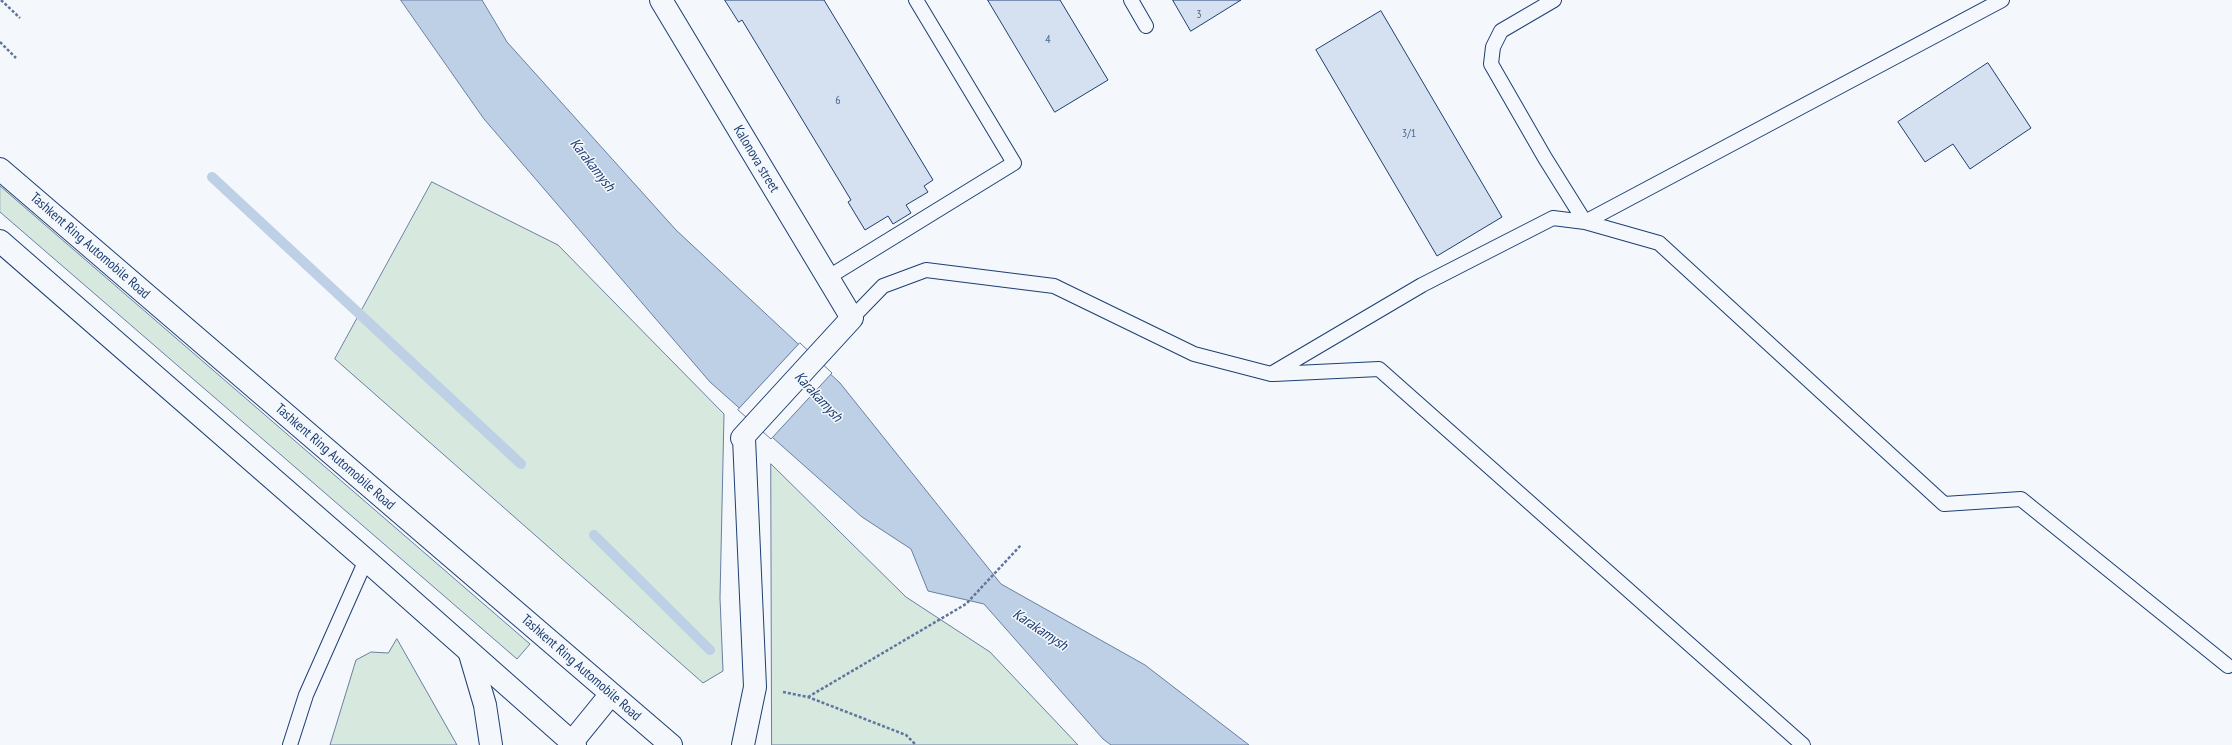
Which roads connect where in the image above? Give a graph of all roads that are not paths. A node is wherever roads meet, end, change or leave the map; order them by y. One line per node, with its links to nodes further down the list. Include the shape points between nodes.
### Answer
1 (661, 0): 10 (main road, Kalonova street)
2 (916, 0): 10 (lane, via 1014,163)
3 (1131, 0): 6 (lane)
4 (1554, 0): 8 (lane, via 1501,31 1493,47 1491,64)
5 (2002, 0): 8 (lane)
6 (1146, 26)
7 (0, 169): 16 (main road, Tashkent Ring Automobile Road)
8 (1585, 222): 12 (lane, via 1553,218 1422,285); 15 (lane, via 1659,243 1944,504 2021,499)
9 (0, 241): 13 (main road)
10 (827, 278): 11 (main road, Kalonova street)
11 (846, 324): 12 (lane, via 883,286 926,270 1054,286 1194,354); 21 (main road, via 742,438 755,687)
12 (1271, 374): 22 (lane, via 1379,369)
13 (366, 560): 14 (main road); 18 (lane, via 306,695)
14 (470, 654): 17 (main road); 19 (main road, via 485,705)
15 (2228, 666)
16 (611, 694): 17 (main road); 20 (main road, Tashkent Ring Automobile Road)
17 (572, 744)
18 (290, 745)
19 (491, 745)
20 (671, 745)
21 (743, 745)
22 (1803, 745)

